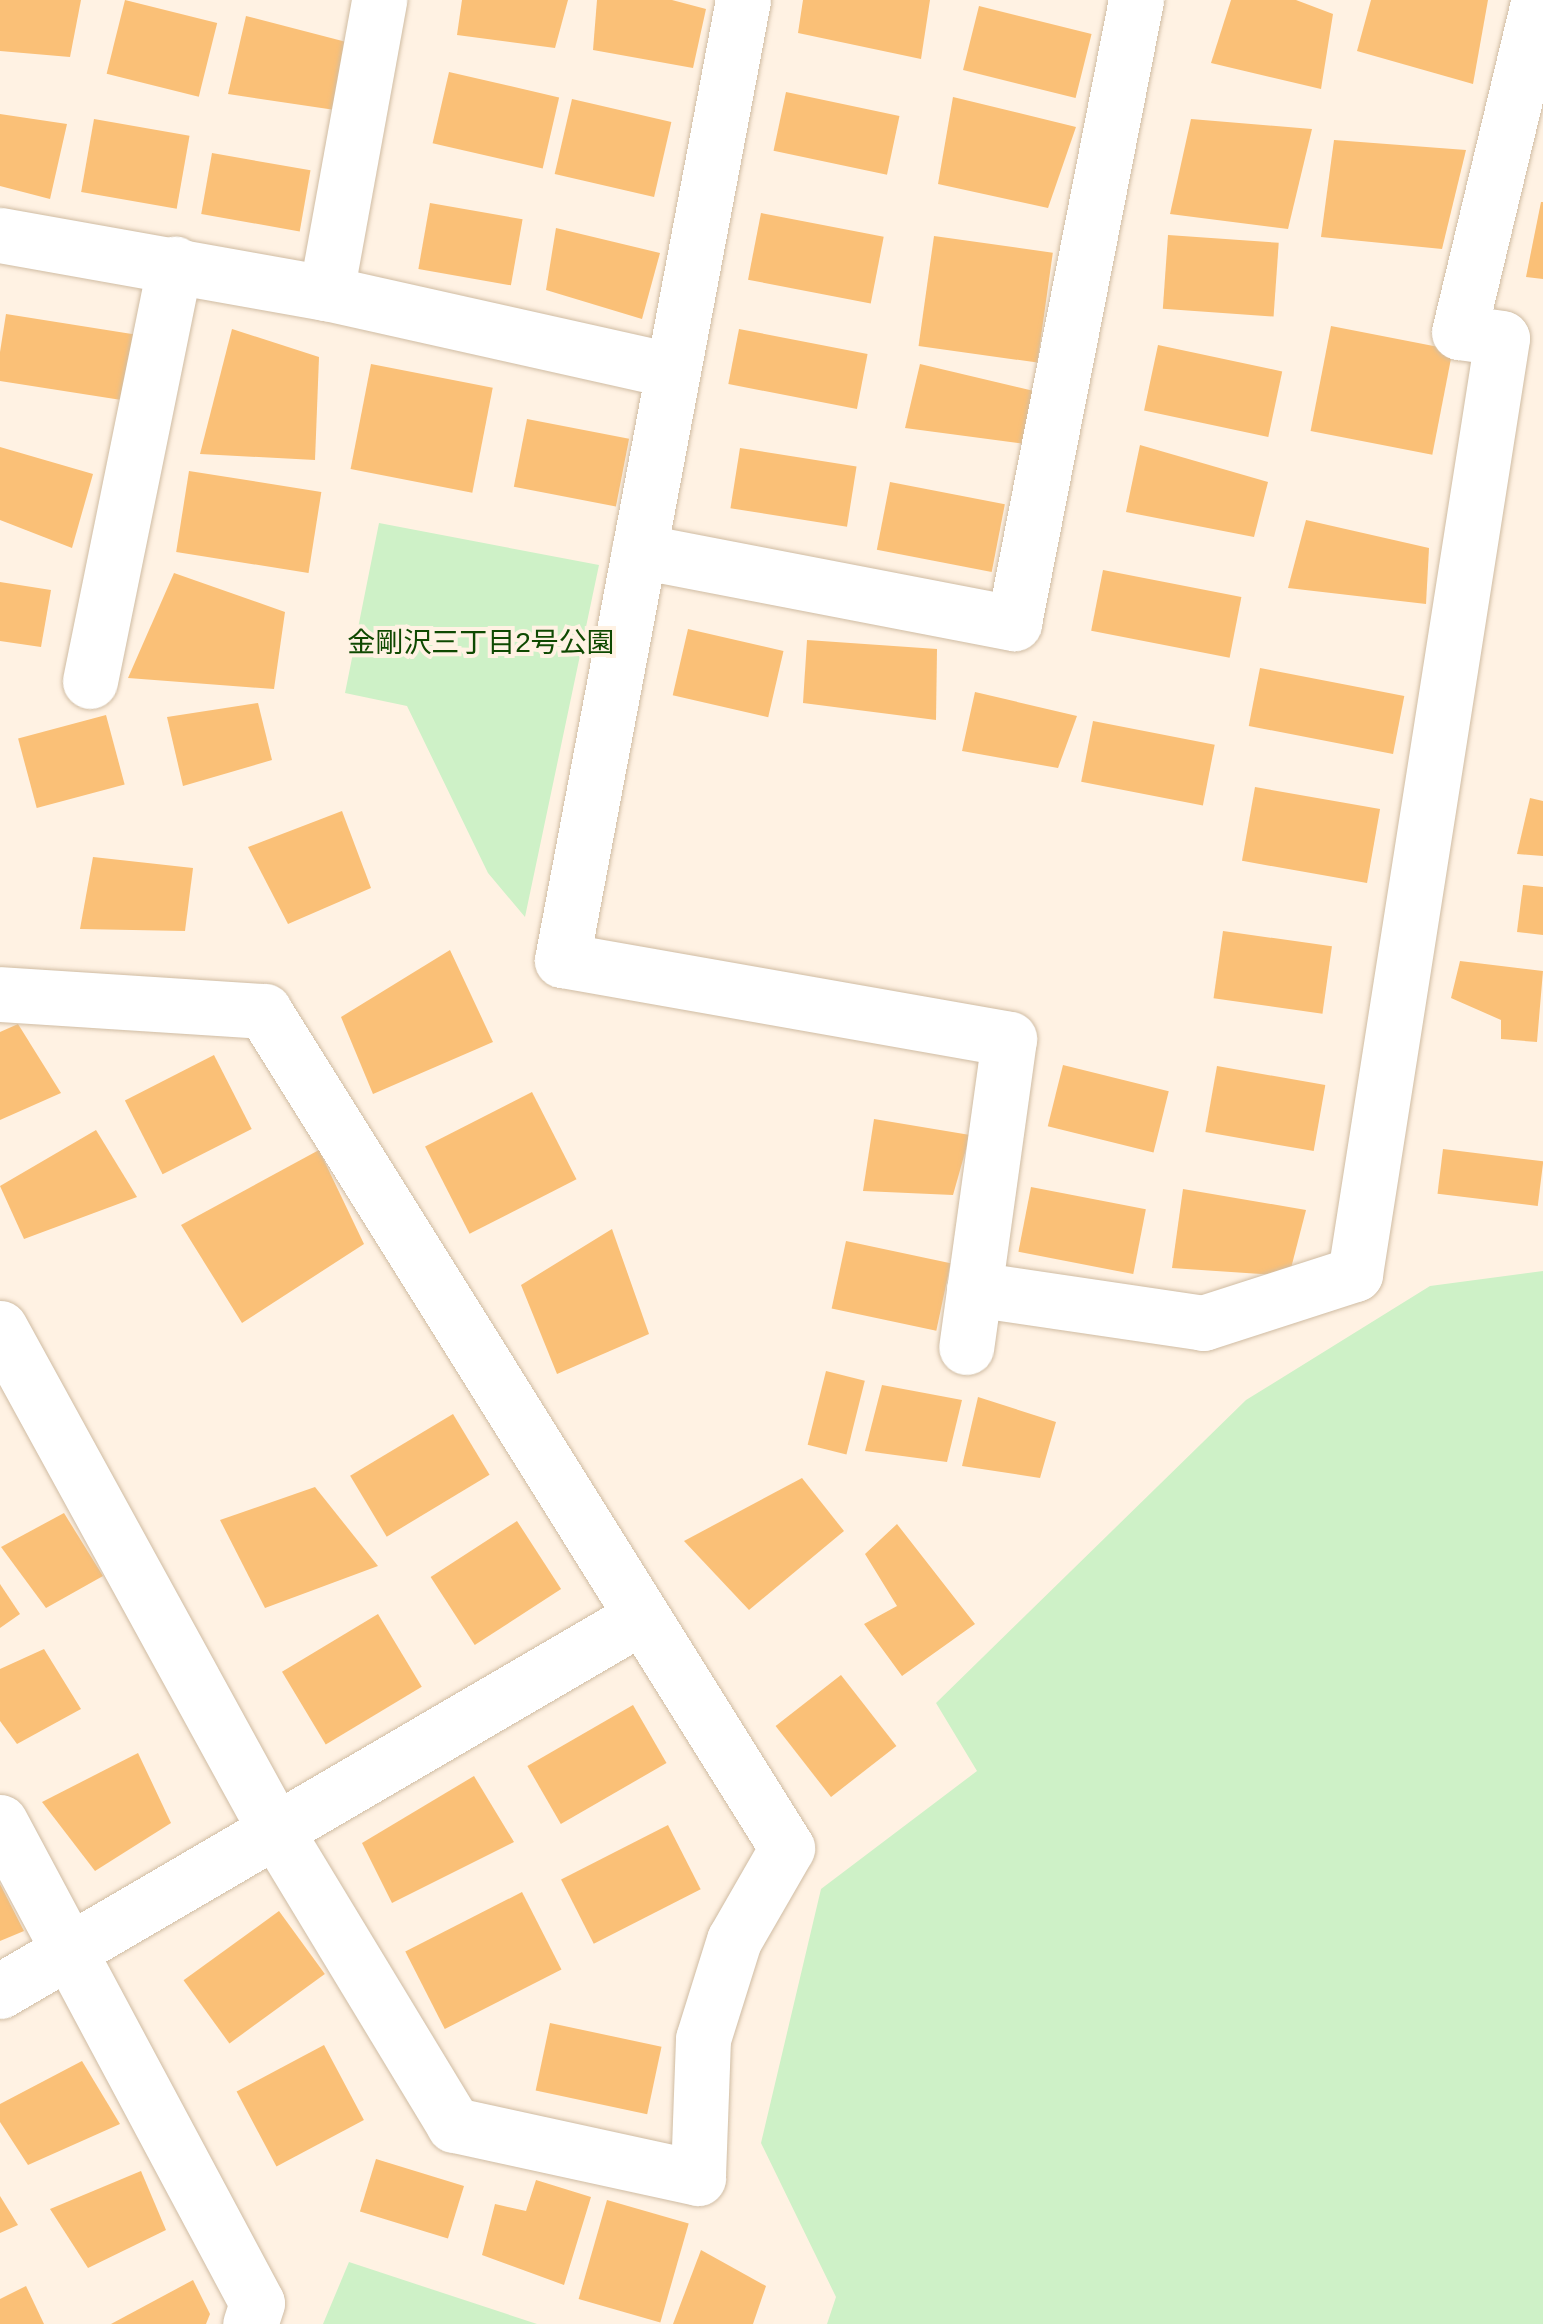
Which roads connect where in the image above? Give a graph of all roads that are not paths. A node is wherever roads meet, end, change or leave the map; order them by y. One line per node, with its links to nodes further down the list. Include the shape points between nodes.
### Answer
1 (379, 0): 7 (street)
2 (743, 0): 9 (street)
3 (1136, 0): 10 (street, via 1014,624)
4 (1538, 0): 8 (street, via 1459,332)
5 (0, 235): 6 (street)
6 (175, 264): 7 (street); 11 (street)
7 (326, 293): 9 (street)
8 (1522, 340): 13 (street, via 1354,1274 1204,1324)
9 (670, 370): 10 (street)
10 (639, 551): 13 (street, via 562,960 1008,1038)
11 (90, 681)
12 (0, 994): 16 (street, via 264,1012)
13 (974, 1290): 15 (street)
14 (0, 1328): 18 (street)
15 (966, 1348)
16 (639, 1618): 18 (street); 18 (street, via 787,1848 734,1940 703,2039 698,2178 454,2125)
17 (0, 1822): 19 (street)
18 (274, 1826): 19 (street)
19 (70, 1950): 20 (street); 21 (street, via 257,2304)
20 (0, 1991)
21 (250, 2324)

